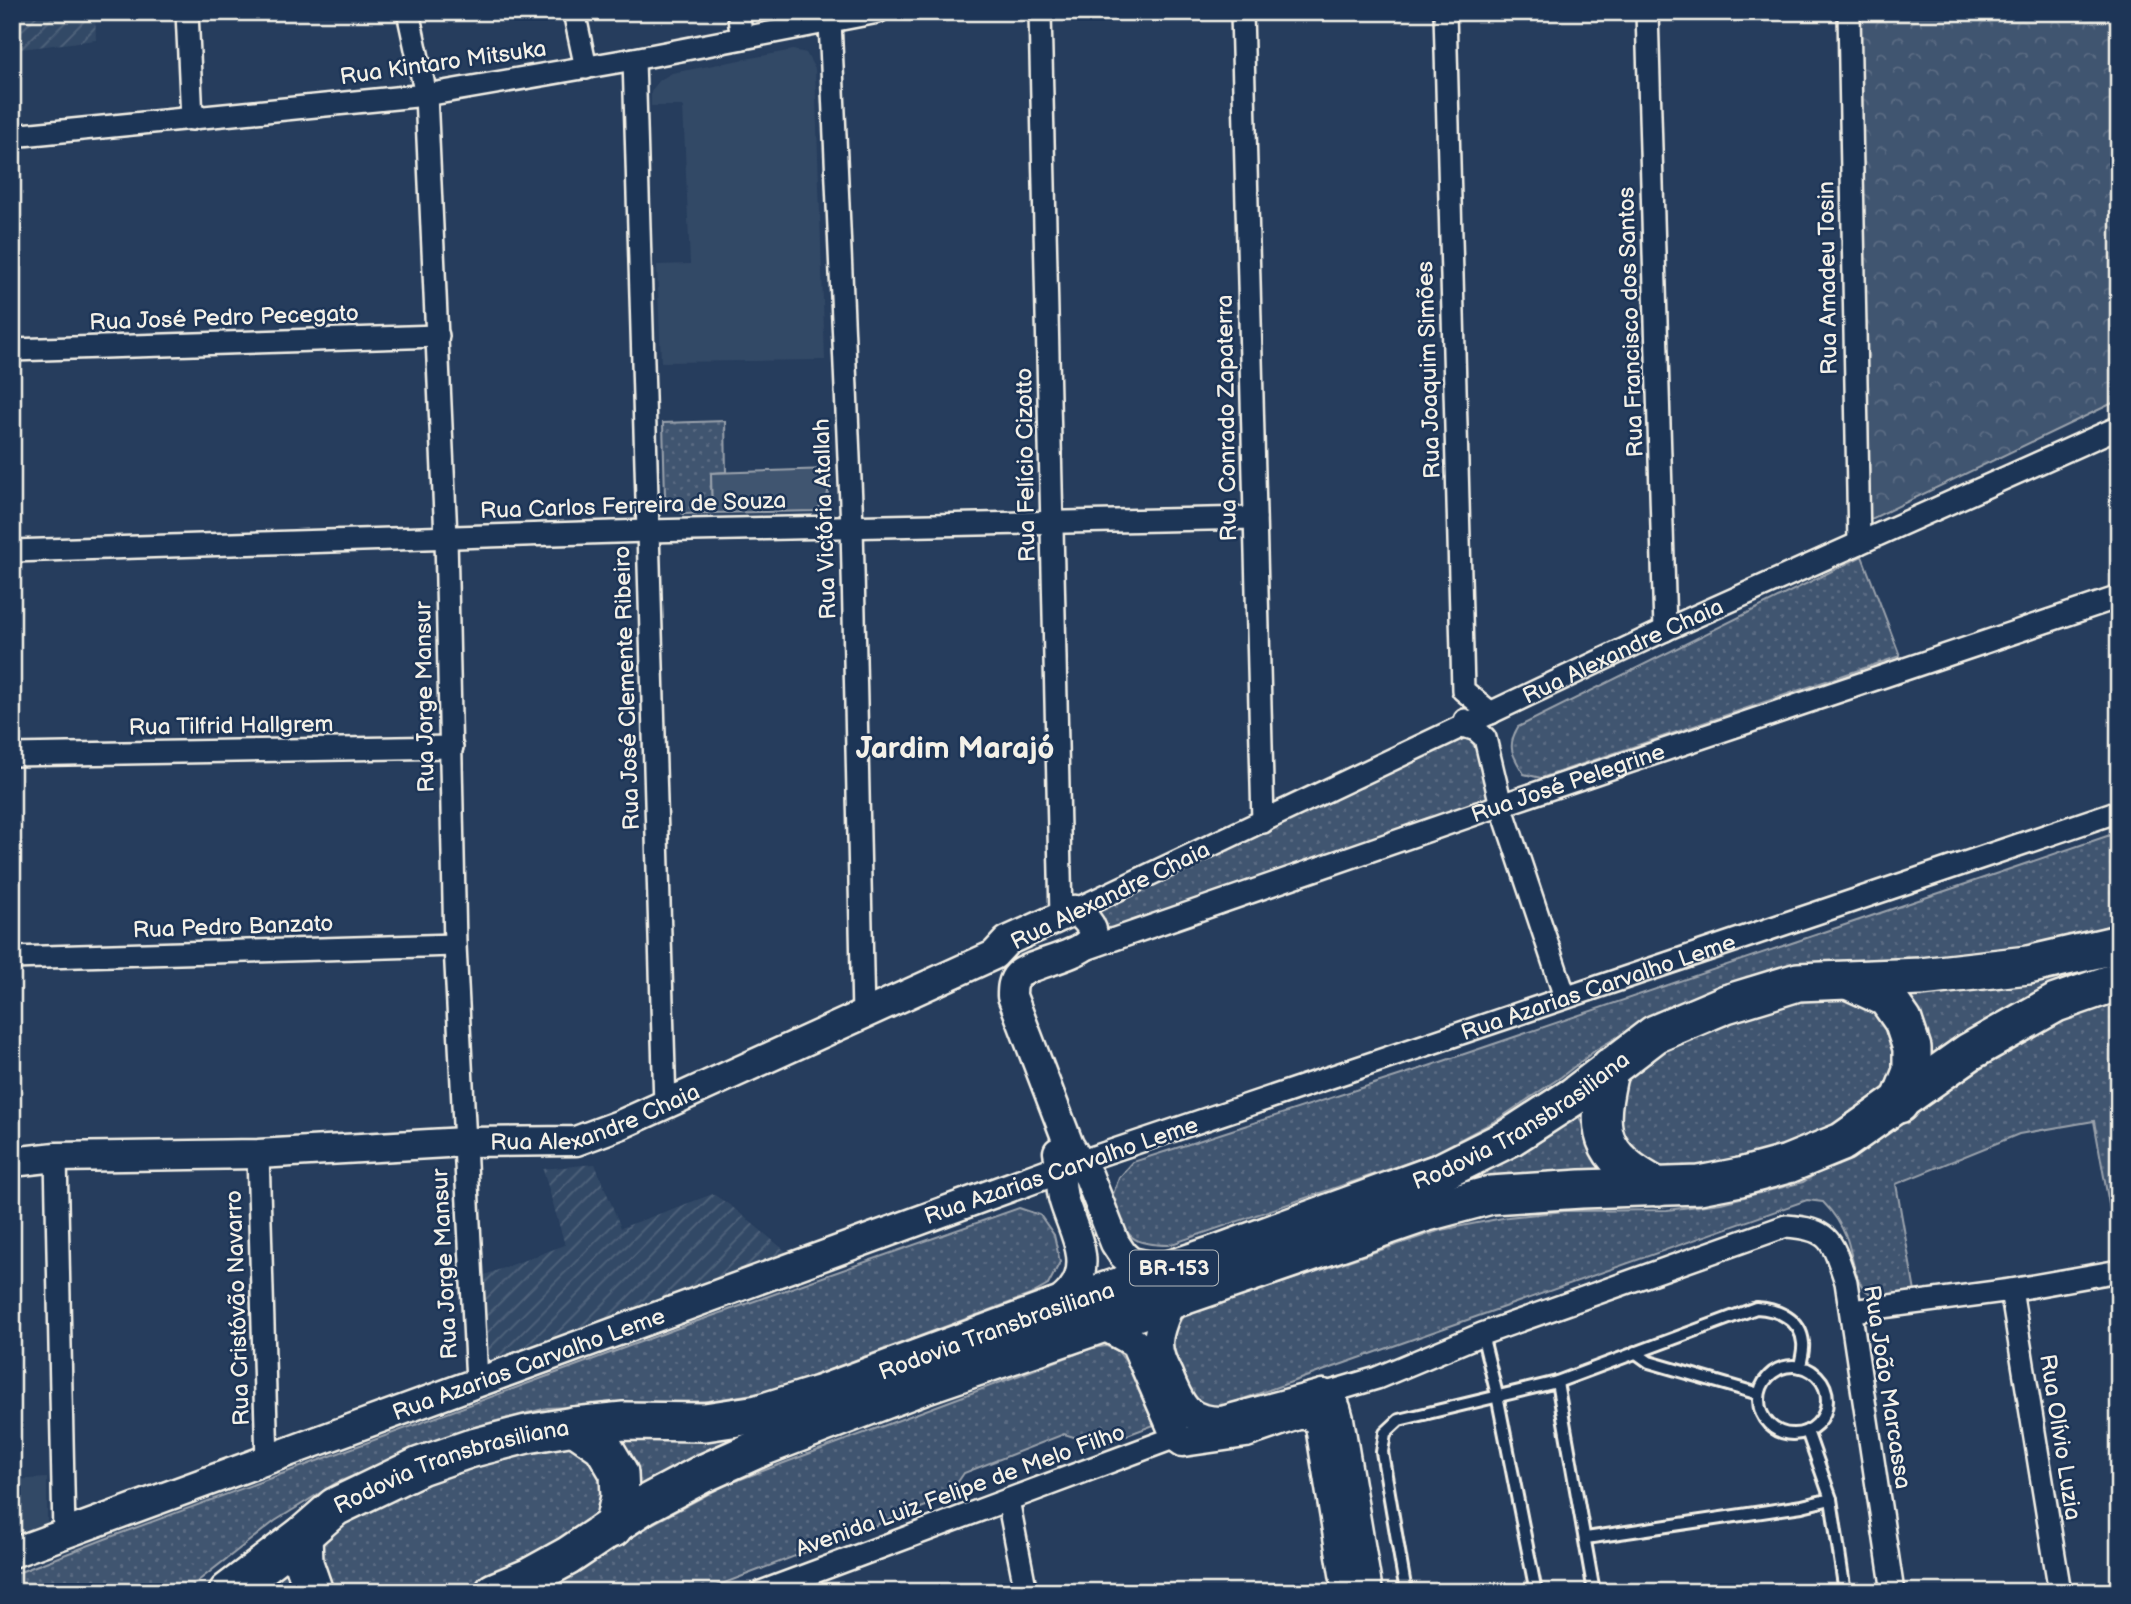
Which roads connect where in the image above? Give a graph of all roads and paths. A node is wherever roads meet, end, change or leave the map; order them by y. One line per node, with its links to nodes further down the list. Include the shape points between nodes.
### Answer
1 (187, 12): 16 (street)
2 (408, 12): 15 (street, Rua Jorge Mansur)
3 (575, 12): 14 (street)
4 (738, 12): 12 (street)
5 (878, 12): 11 (street, Rua Kintaro Mitsuka)
6 (1040, 12): 22 (street, Rua Felício Cizotto)
7 (1242, 12): 21 (street, Rua Conrado Zapaterra)
8 (1445, 12): 30 (street, Rua Joaquim Simões)
9 (1647, 12): 29 (street, Rua Francisco dos Santos)
10 (1849, 12): 26 (street, Rua Amadeu Tosin)
11 (830, 21): 12 (street, Rua Kintaro Mitsuka); 23 (street, Rua Victória Atallah)
12 (742, 38): 13 (street, Rua Kintaro Mitsuka)
13 (634, 59): 14 (street, Rua Kintaro Mitsuka); 24 (street, Rua José Clemente Ribeiro)
14 (586, 68): 15 (street, Rua Kintaro Mitsuka)
15 (426, 95): 16 (street, Rua Kintaro Mitsuka); 18 (street, Rua Jorge Mansur)
16 (192, 119): 17 (street, Rua Kintaro Mitsuka)
17 (12, 136)
18 (438, 336): 19 (street, Rua José Pedro Pecegato); 25 (street, Rua Jorge Mansur)
19 (12, 350)
20 (2119, 427): 26 (street, Rua Alexandre Chaia)
21 (1255, 518): 22 (street, Rua Carlos Ferreira de Souza); 37 (street, Rua Conrado Zapaterra)
22 (1053, 522): 23 (street, Rua Carlos Ferreira de Souza); 38 (street, Rua Felício Cizotto)
23 (852, 526): 24 (street, Rua Carlos Ferreira de Souza); 47 (street, Rua Victória Atallah)
24 (647, 531): 25 (street, Rua Carlos Ferreira de Souza); 50 (street, Rua José Clemente Ribeiro)
25 (446, 537): 27 (street, Rua Carlos Ferreira de Souza); 33 (street, Rua Jorge Mansur)
26 (1859, 542): 29 (street, Rua Alexandre Chaia)
27 (12, 551)
28 (2119, 597): 35 (street, Rua José Pelegrine)
29 (1665, 630): 31 (street, Rua Alexandre Chaia)
30 (1463, 690): 31 (street); 32 (street, Rua Joaquim Simões)
31 (1491, 713): 32 (street, Rua Alexandre Chaia); 35 (street)
32 (1464, 726): 35 (street, via 1485,738); 37 (street, Rua Alexandre Chaia)
33 (452, 747): 34 (street, Rua Tilfrid Hallgrem); 40 (street, Rua Jorge Mansur)
34 (12, 755)
35 (1505, 803): 41 (street, Rua José Pelegrine); 46 (street)
36 (2119, 811): 46 (street, Rua Azarias Carvalho Leme)
37 (1263, 822): 38 (street, Rua Alexandre Chaia)
38 (1063, 916): 41 (street, via 1085,919 1090,929 1090,940); 42 (street, Rua Alexandre Chaia, via 1007,941)
39 (2119, 944): 45 (highway, Rodovia Transbrasiliana / BR-153, via 2028,965)
40 (455, 946): 43 (street, Rua Pedro Banzato); 51 (street, Rua Jorge Mansur)
41 (1075, 952): 55 (street, Rua José Pelegrine, via 1018,975 1012,987 1069,1145)
42 (994, 955): 47 (street, Rua Alexandre Chaia); 55 (street, via 992,982 1057,1147)
43 (12, 958)
44 (2119, 981): 49 (highway, Rodovia Transbrasiliana / BR-153, via 2056,1003 1969,1052)
45 (1852, 982): 48 (highway, Rodovia Transbrasiliana / BR-153, via 1798,982 1726,1004 1656,1034); 49 (highway, via 1887,998 1903,1021 1912,1048 1912,1071)
46 (1569, 995): 55 (street, Rua Azarias Carvalho Leme)
47 (863, 1015): 50 (street, Rua Alexandre Chaia)
48 (1610, 1067): 56 (highway, via 1601,1125 1616,1160); 58 (highway, Rodovia Transbrasiliana / BR-153, via 1509,1138 1441,1172)
49 (1899, 1104): 56 (highway, Rodovia Transbrasiliana / BR-153, via 1842,1142 1788,1164 1699,1185)
50 (665, 1105): 51 (street, Rua Alexandre Chaia, via 576,1141)
51 (464, 1142): 52 (street, Rua Alexandre Chaia); 66 (street, Rua Jorge Mansur)
52 (258, 1154): 53 (street, Rua Alexandre Chaia); 74 (street, Rua Cristóvão Navarro)
53 (56, 1157): 54 (street, Rua Alexandre Chaia); 78 (street)
54 (12, 1162)
55 (1070, 1165): 58 (street, via 1089,1177 1123,1255); 60 (street, via 1062,1198 1082,1250 1080,1271 1073,1289); 66 (street, Rua Azarias Carvalho Leme)
56 (1658, 1187): 58 (highway, Rodovia Transbrasiliana / BR-153, via 1491,1195)
57 (2119, 1271): 59 (street)
58 (1169, 1285): 60 (highway, Rodovia Transbrasiliana / BR-153); 62 (highway, Rodovia Transbrasiliana / BR-153); 70 (street, via 1159,1356 1180,1405 1206,1421)
59 (2011, 1290): 61 (street); 94 (street, Rua Olívio Luzia)
60 (1052, 1309): 71 (highway, Rodovia Transbrasiliana / BR-153, via 758,1414 705,1422)
61 (1852, 1311): 63 (street, Rua João Marcassa, via 1837,1254 1826,1237 1811,1228 1786,1226); 93 (street, Rua João Marcassa)
62 (1101, 1324): 73 (street, via 1135,1343); 77 (highway, Rodovia Transbrasiliana / BR-153, via 762,1447 656,1499)
63 (1482, 1334): 69 (lane); 70 (street)
64 (1635, 1352): 65 (lane, via 1744,1311 1769,1308 1791,1320 1799,1331 1803,1343); 67 (lane); 68 (lane, via 1649,1362)
65 (1800, 1367): 68 (lane, via 1779,1369); 72 (lane, via 1819,1378 1827,1398 1822,1418)
66 (477, 1382): 74 (street, Rua Azarias Carvalho Leme)
67 (1557, 1382): 69 (lane); 80 (lane)
68 (1759, 1394): 72 (lane, via 1769,1424 1787,1433)
69 (1497, 1395): 89 (lane, via 1408,1416 1385,1433 1381,1452); 90 (lane)
70 (1313, 1410): 73 (street, via 1246,1433 1187,1443); 87 (street); 88 (street, via 1336,1408)
71 (573, 1426): 77 (highway, via 603,1446 619,1473 620,1497); 79 (highway, Rodovia Transbrasiliana / BR-153, via 480,1446 420,1466 335,1507)
72 (1807, 1431): 75 (lane)
73 (1176, 1437): 76 (street, Avenida Luiz Felipe de Melo Filho)
74 (267, 1461): 78 (street, Rua Azarias Carvalho Leme)
75 (1831, 1499): 80 (lane); 92 (lane)
76 (1008, 1500): 85 (street, Avenida Luiz Felipe de Melo Filho); 86 (street)
77 (613, 1528): 84 (highway, Rodovia Transbrasiliana / BR-153, via 530,1577)
78 (64, 1533): 81 (street, Rua Azarias Carvalho Leme)
79 (303, 1535): 82 (highway, Rodovia Transbrasiliana / BR-153); 83 (highway, via 304,1563)
80 (1586, 1538): 91 (lane)
81 (12, 1553)
82 (228, 1592)
83 (314, 1592)
84 (494, 1592)
85 (761, 1592)
86 (1026, 1592)
87 (1347, 1592)
88 (1368, 1592)
89 (1406, 1592)
90 (1536, 1592)
91 (1594, 1592)
92 (1845, 1592)
93 (1893, 1592)
94 (2060, 1592)

